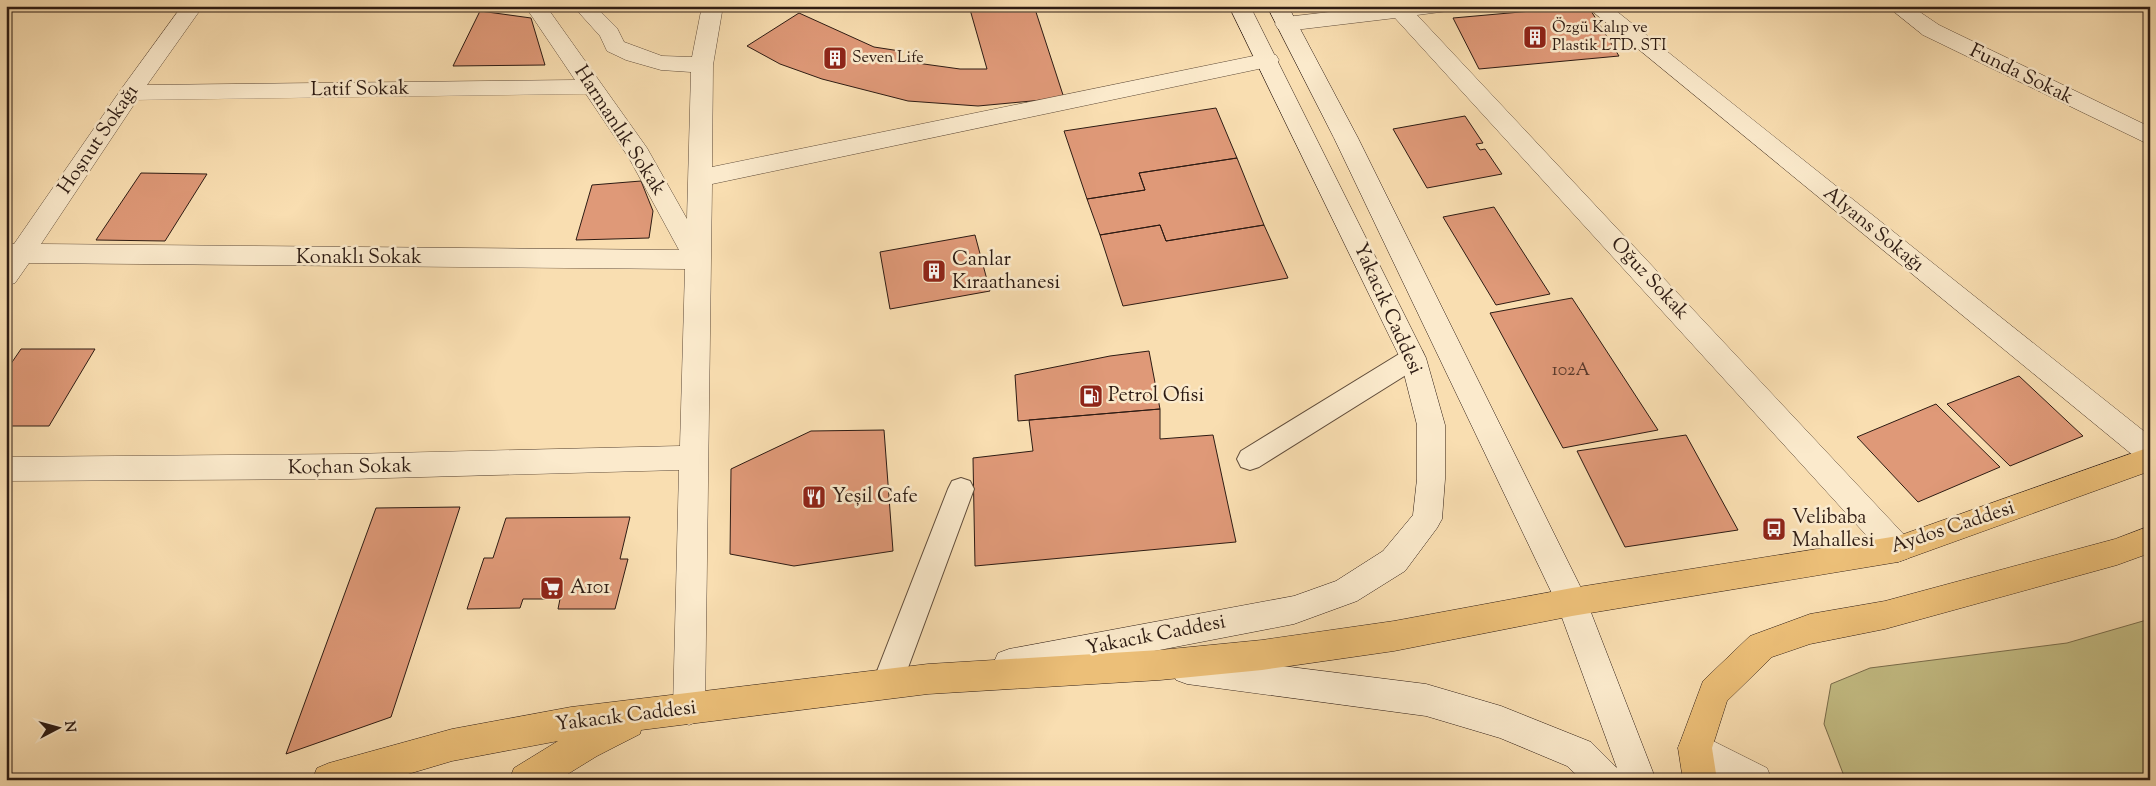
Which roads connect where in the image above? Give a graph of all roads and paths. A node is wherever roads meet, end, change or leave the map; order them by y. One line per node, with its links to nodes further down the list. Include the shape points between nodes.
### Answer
1 (193, 6): 15 (street, Hoşnut Sokağı)
2 (535, 6): 14 (street, Harmanlık Sokak)
3 (583, 6): 11 (street)
4 (712, 6): 13 (street)
5 (1240, 6): 12 (street, Yakacık Caddesi)
6 (1441, 6): 9 (street)
7 (1596, 6): 22 (street, Alyans Sokağı)
8 (1897, 6): 16 (street, Funda Sokak, via 1931,30)
9 (1400, 10): 10 (street); 29 (street, Oğuz Sokak)
10 (1281, 15): 30 (street, Yakacık Caddesi, via 1346,138)
11 (608, 33): 13 (street, via 615,46 634,55 661,63); 14 (street)
12 (1268, 60): 17 (street); 21 (street, Yakacık Caddesi)
13 (702, 65): 17 (street)
14 (586, 80): 15 (street, Latif Sokak); 19 (street, Harmanlık Sokak, via 639,154)
15 (130, 93): 18 (street, Hoşnut Sokağı)
16 (2150, 137)
17 (699, 178): 19 (street)
18 (14, 253): 19 (street, Konaklı Sokak, via 242,258); 20 (street, Hoşnut Sokağı)
19 (697, 260): 23 (street)
20 (6, 276)
21 (1413, 358): 24 (lane); 32 (street, Yakacık Caddesi, via 1431,425 1431,479 1426,519 1394,561 1346,591 1294,610)
22 (2150, 453)
23 (694, 458): 26 (street, Koçhan Sokak, via 302,469); 34 (street)
24 (1250, 459)
25 (2150, 459): 29 (main road, Aydos Caddesi)
26 (6, 469)
27 (961, 489): 33 (lane)
28 (2150, 539): 36 (main road, via 2117,552 1885,615 1810,629 1761,646 1714,692)
29 (1898, 549): 30 (main road, Aydos Caddesi)
30 (1572, 602): 31 (main road, Yakacık Caddesi, via 1394,636 1262,656); 40 (street, Yakacık Caddesi)
31 (1160, 665): 32 (main road, Yakacık Caddesi); 39 (street, Yakacık Caddesi, via 1426,700 1501,722 1579,754)
32 (928, 679): 33 (main road, Yakacık Caddesi)
33 (887, 684): 34 (main road, Yakacık Caddesi)
34 (689, 709): 35 (main road, Yakacık Caddesi)
35 (650, 713): 37 (main road, Yakacık Caddesi, via 571,723 452,745); 38 (main road, via 585,744)
36 (1696, 748): 41 (main road); 42 (street)
37 (329, 780)
38 (526, 780)
39 (1606, 780)
40 (1639, 780)
41 (1700, 780)
42 (1755, 780)

